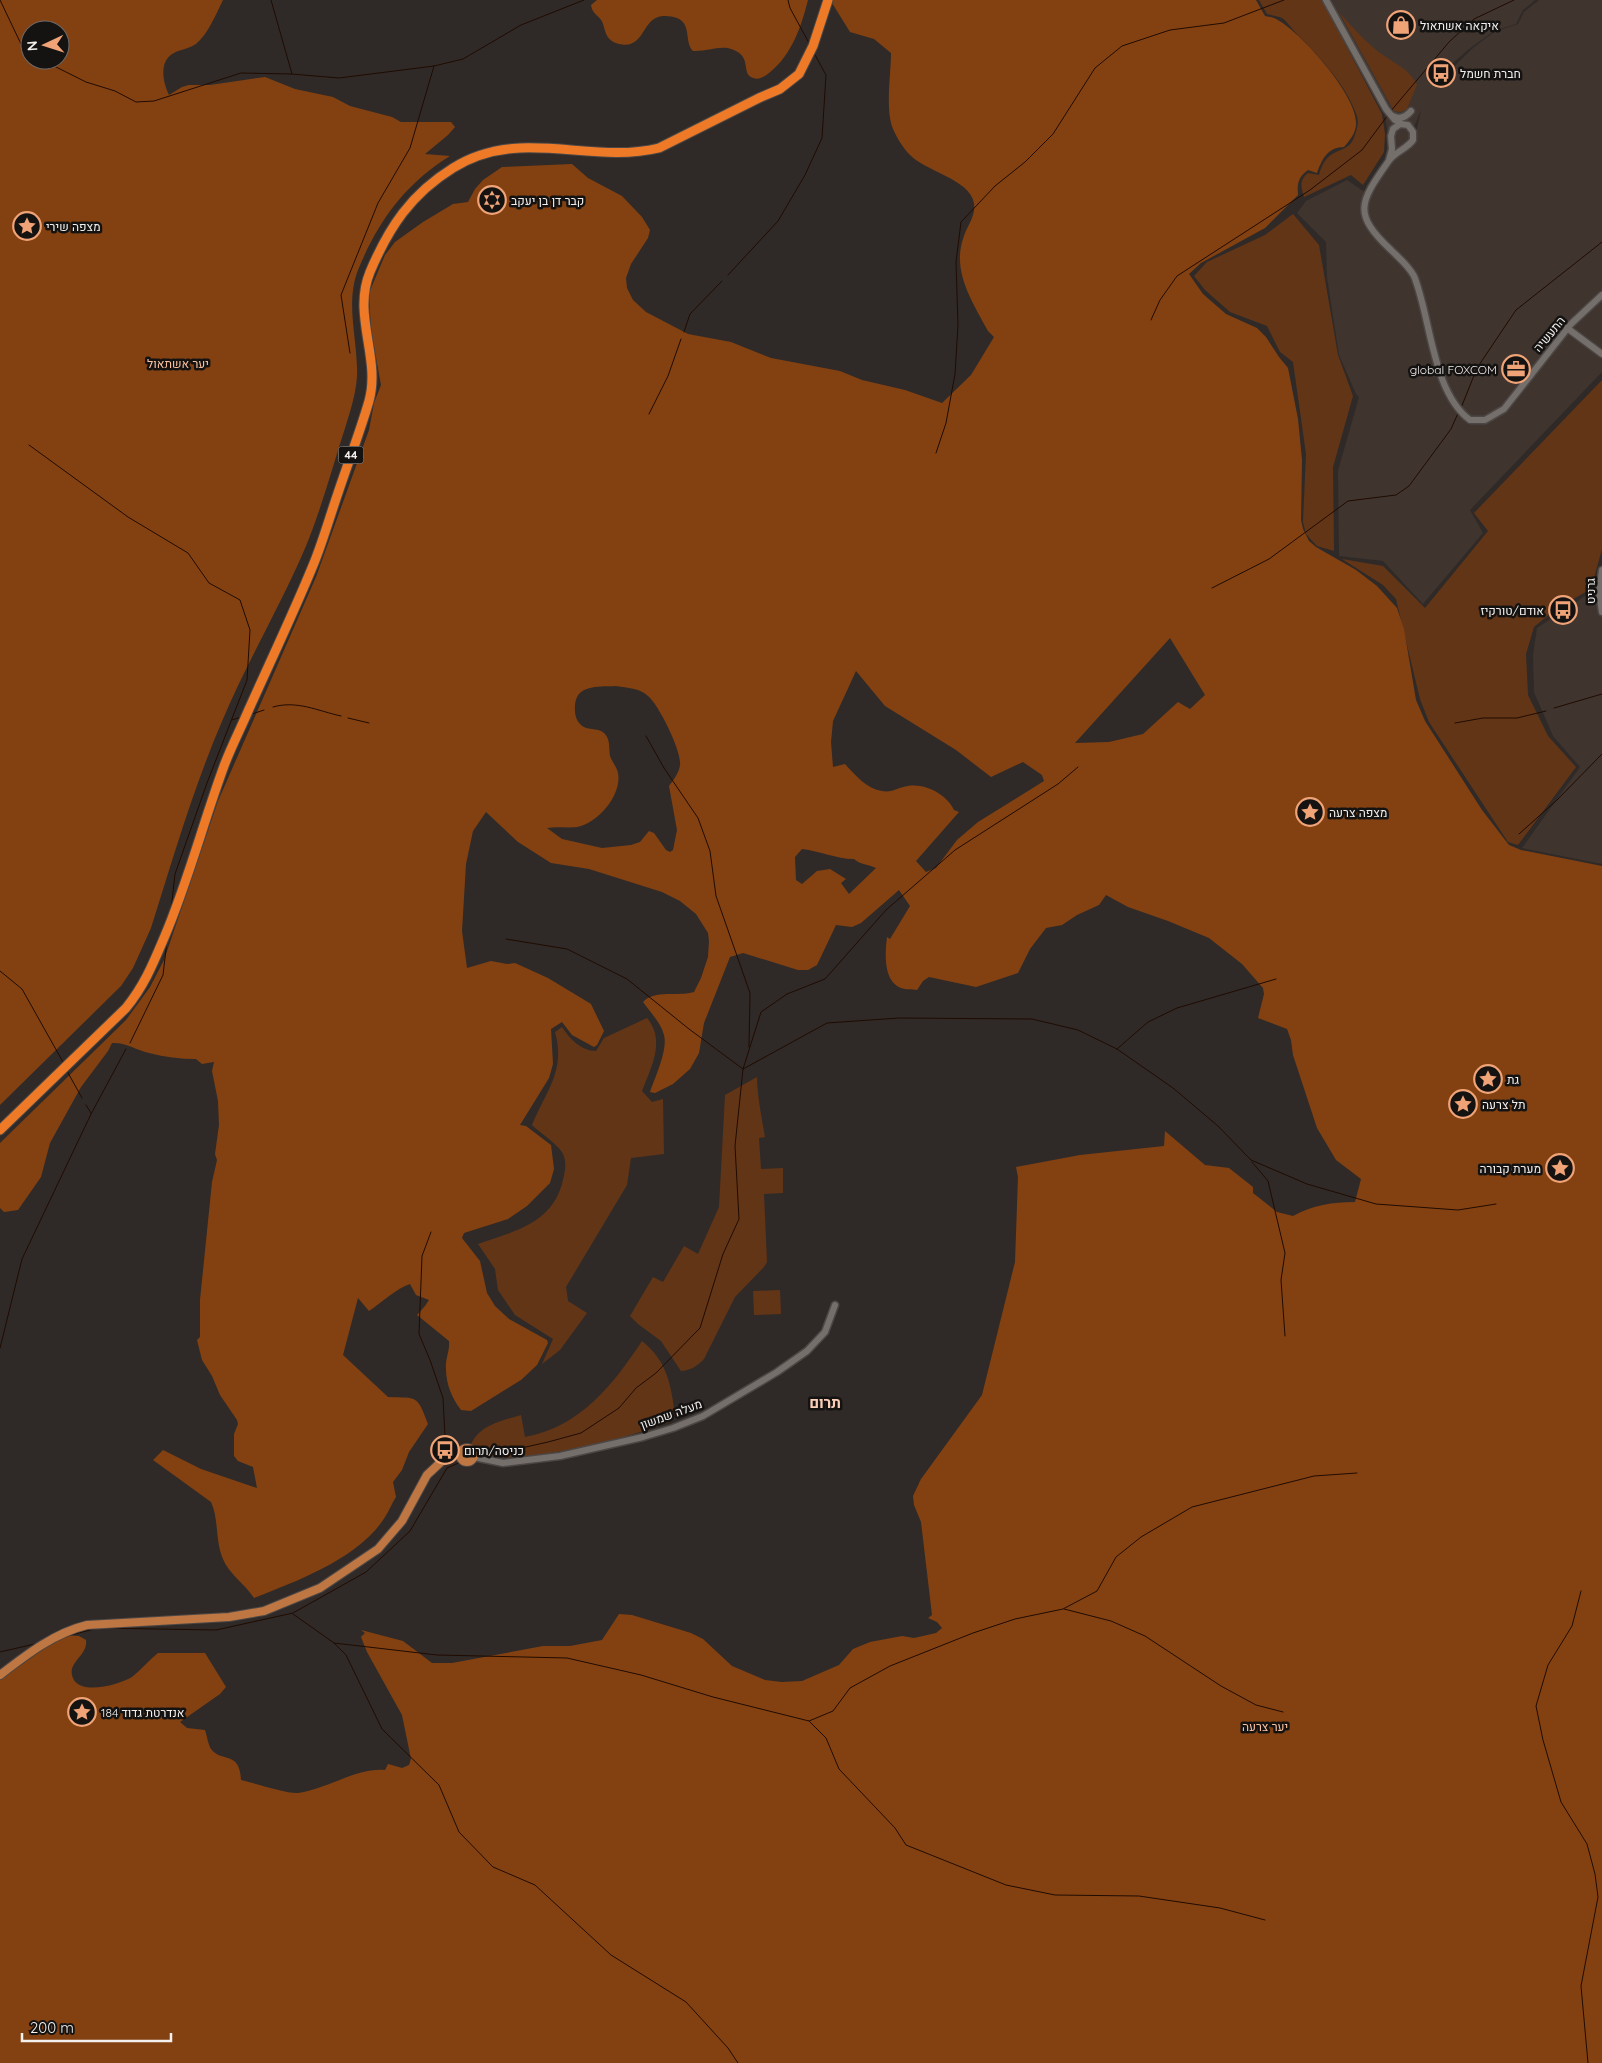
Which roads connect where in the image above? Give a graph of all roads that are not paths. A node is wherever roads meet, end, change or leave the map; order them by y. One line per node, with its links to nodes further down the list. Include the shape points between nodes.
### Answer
1 (828, 0): 16 (highway, 44, via 813,46 799,74 780,90 659,148 641,152 521,146 489,152 456,166 424,187 406,206 384,240 364,289 363,311 370,350 370,398 315,561 225,764 174,916 152,968 126,1008)
2 (1326, 0): 3 (street)
3 (1386, 109): 5 (street); 7 (street)
4 (1411, 111): 5 (street, via 1402,118)
5 (1391, 115): 6 (street)
6 (1402, 124): 7 (street); 9 (street, via 1410,126 1414,135)
7 (1392, 131): 8 (street)
8 (1392, 140): 9 (street); 10 (street)
9 (1405, 147): 10 (street)
10 (1389, 160): 12 (street, התעשיה, via 1368,194 1365,216 1372,232 1414,276 1445,388 1455,407 1470,420 1485,420 1504,409)
11 (1602, 295): 12 (street, התעשיה)
12 (1567, 328): 13 (street)
13 (1602, 354)
14 (1602, 570): 15 (street, גרניט)
15 (1602, 612)
16 (0, 1130)
17 (834, 1305): 18 (street, מעלה שמשון, via 825,1332 807,1351 695,1419 643,1437 560,1456 503,1463)
18 (474, 1458): 19 (main road, via 474,1452 469,1448 460,1455 449,1456 429,1472 402,1521 378,1549 320,1588 264,1611 229,1617 87,1625 70,1629)
19 (0, 1675)

